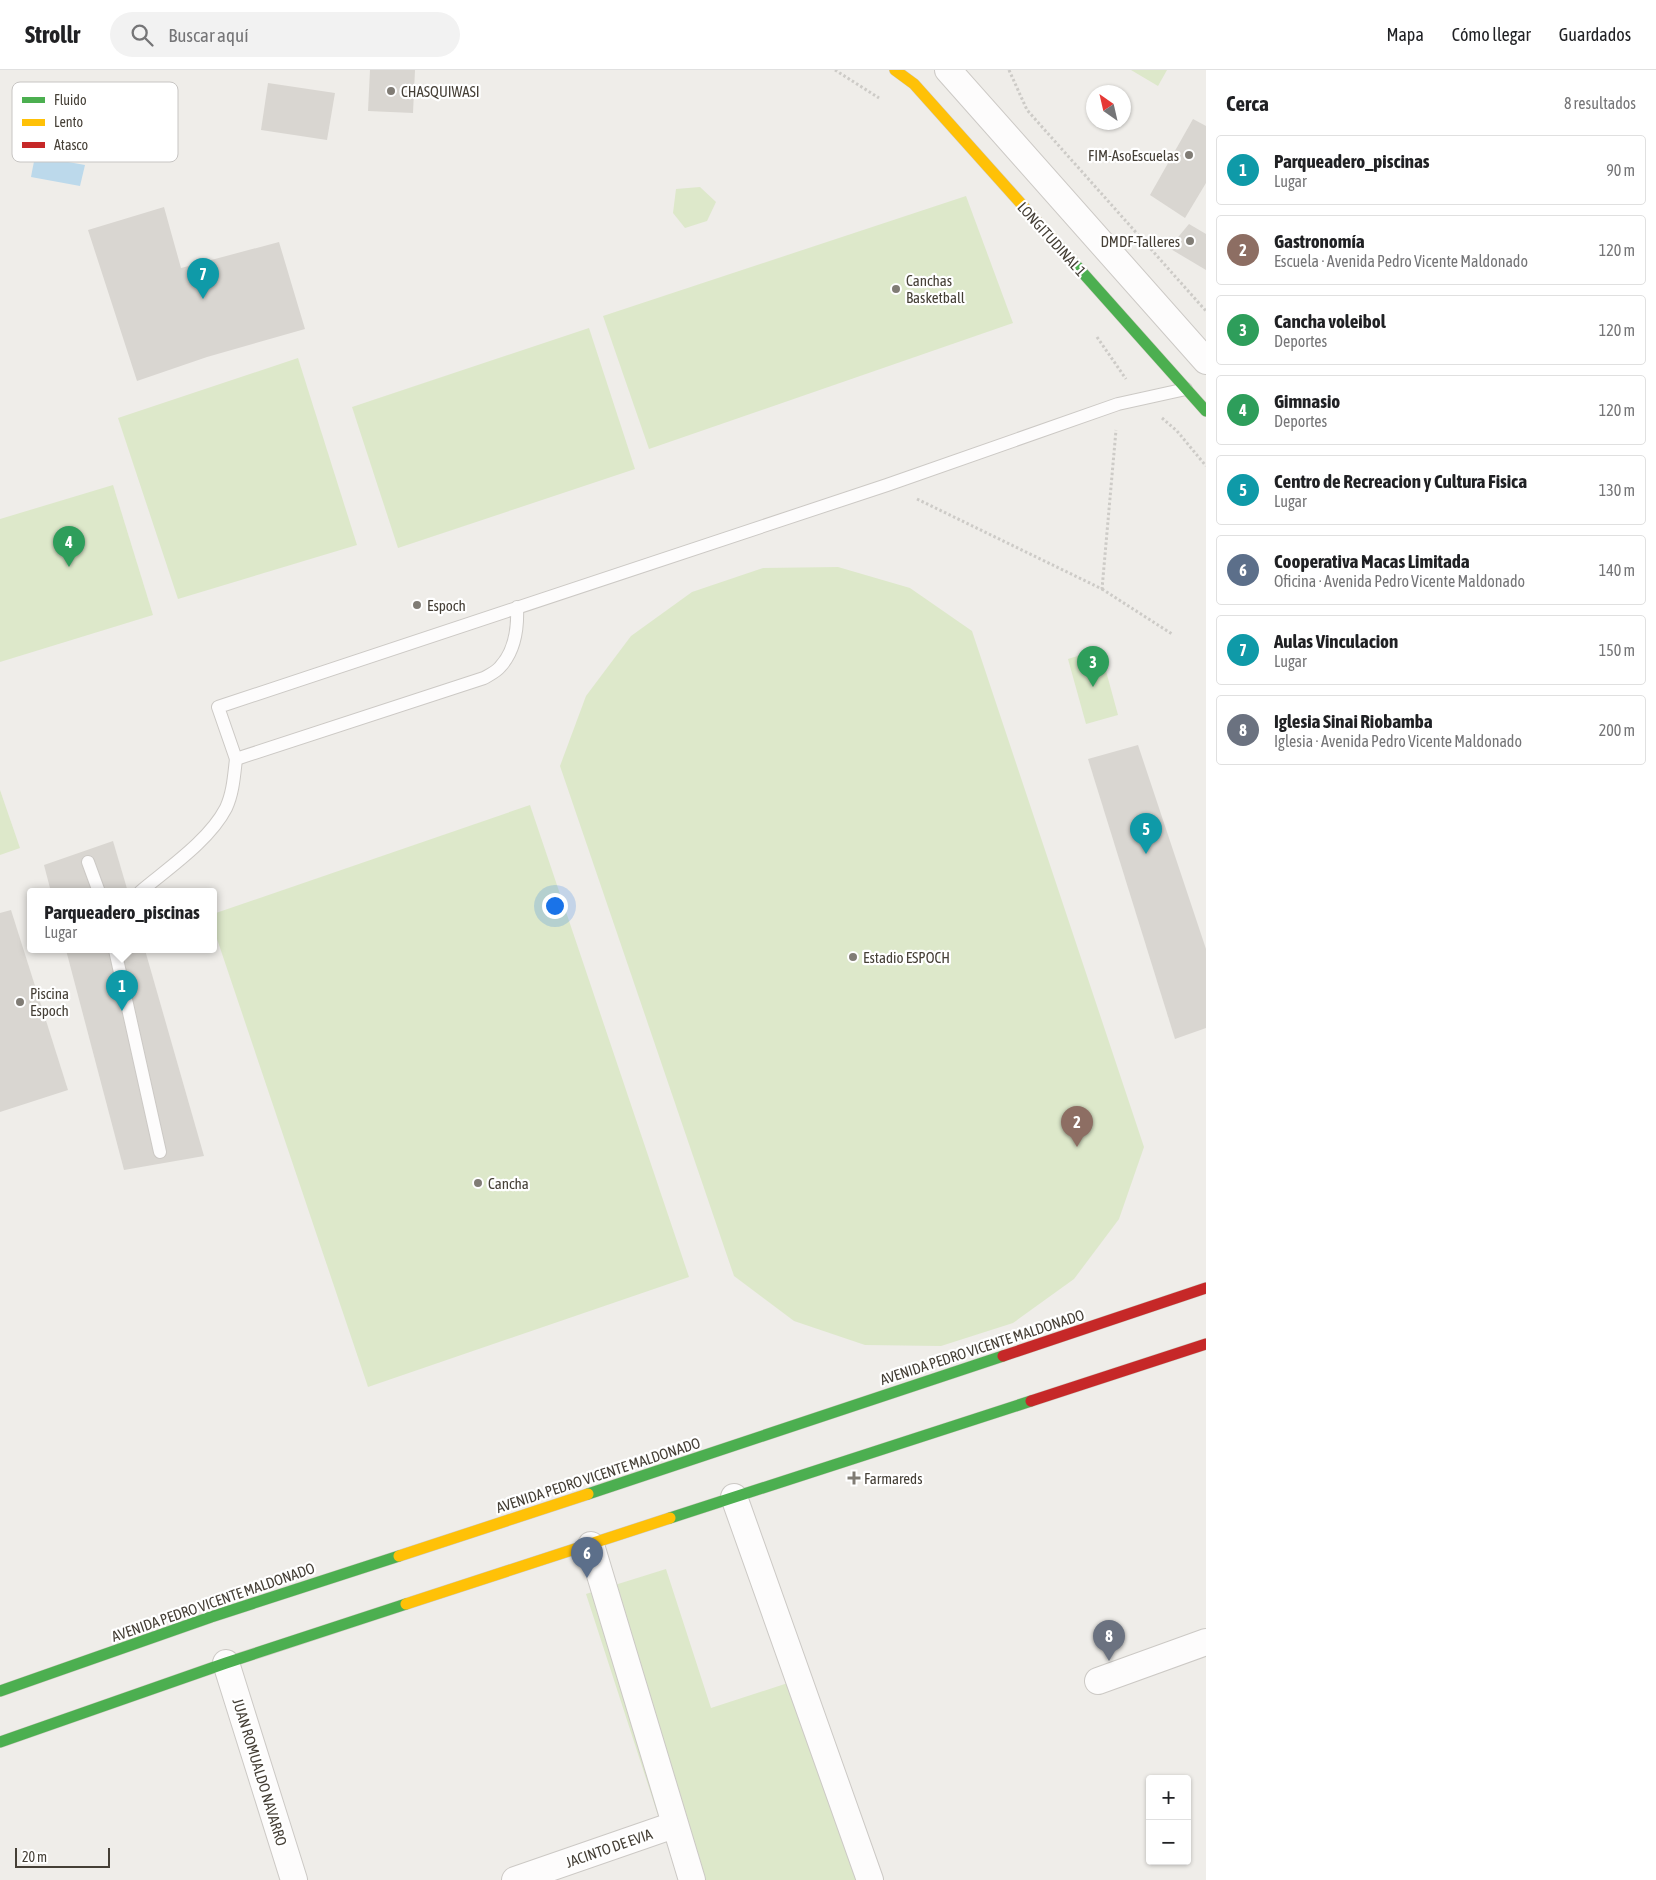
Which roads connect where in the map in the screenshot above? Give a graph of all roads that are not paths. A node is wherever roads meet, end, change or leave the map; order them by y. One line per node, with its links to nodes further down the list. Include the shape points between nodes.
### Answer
1 (948, 70): 3 (street)
2 (909, 75): 4 (main road, LONGITUDINAL 1)
3 (969, 81): 4 (street); 5 (street)
4 (964, 140): 6 (main road, LONGITUDINAL 1)
5 (1206, 361)
6 (1187, 388): 7 (main road, LONGITUDINAL 1); 8 (lane, via 1118,404 887,485)
7 (1206, 411)
8 (517, 607): 9 (lane, via 518,624 511,649 500,667 484,678); 9 (lane, via 218,707)
9 (236, 759): 12 (lane, via 233,787 226,808 214,826)
10 (88, 862): 11 (lane)
11 (98, 888)
12 (145, 888)
13 (116, 953): 14 (lane)
14 (160, 1152)
15 (1206, 1288): 22 (main road, AVENIDA PEDRO VICENTE MALDONADO, via 211,1617)
16 (1206, 1344): 17 (main road)
17 (734, 1497): 18 (main road); 28 (street)
18 (591, 1545): 20 (main road); 24 (street)
19 (1206, 1642): 21 (street)
20 (226, 1663): 23 (main road); 25 (street, JUAN ROMUALDO NAVARRO)
21 (1098, 1681)
22 (0, 1691)
23 (0, 1742)
24 (674, 1825): 26 (street, JACINTO DE EVIA); 27 (street)
25 (294, 1880)
26 (515, 1880)
27 (692, 1880)
28 (870, 1880)

